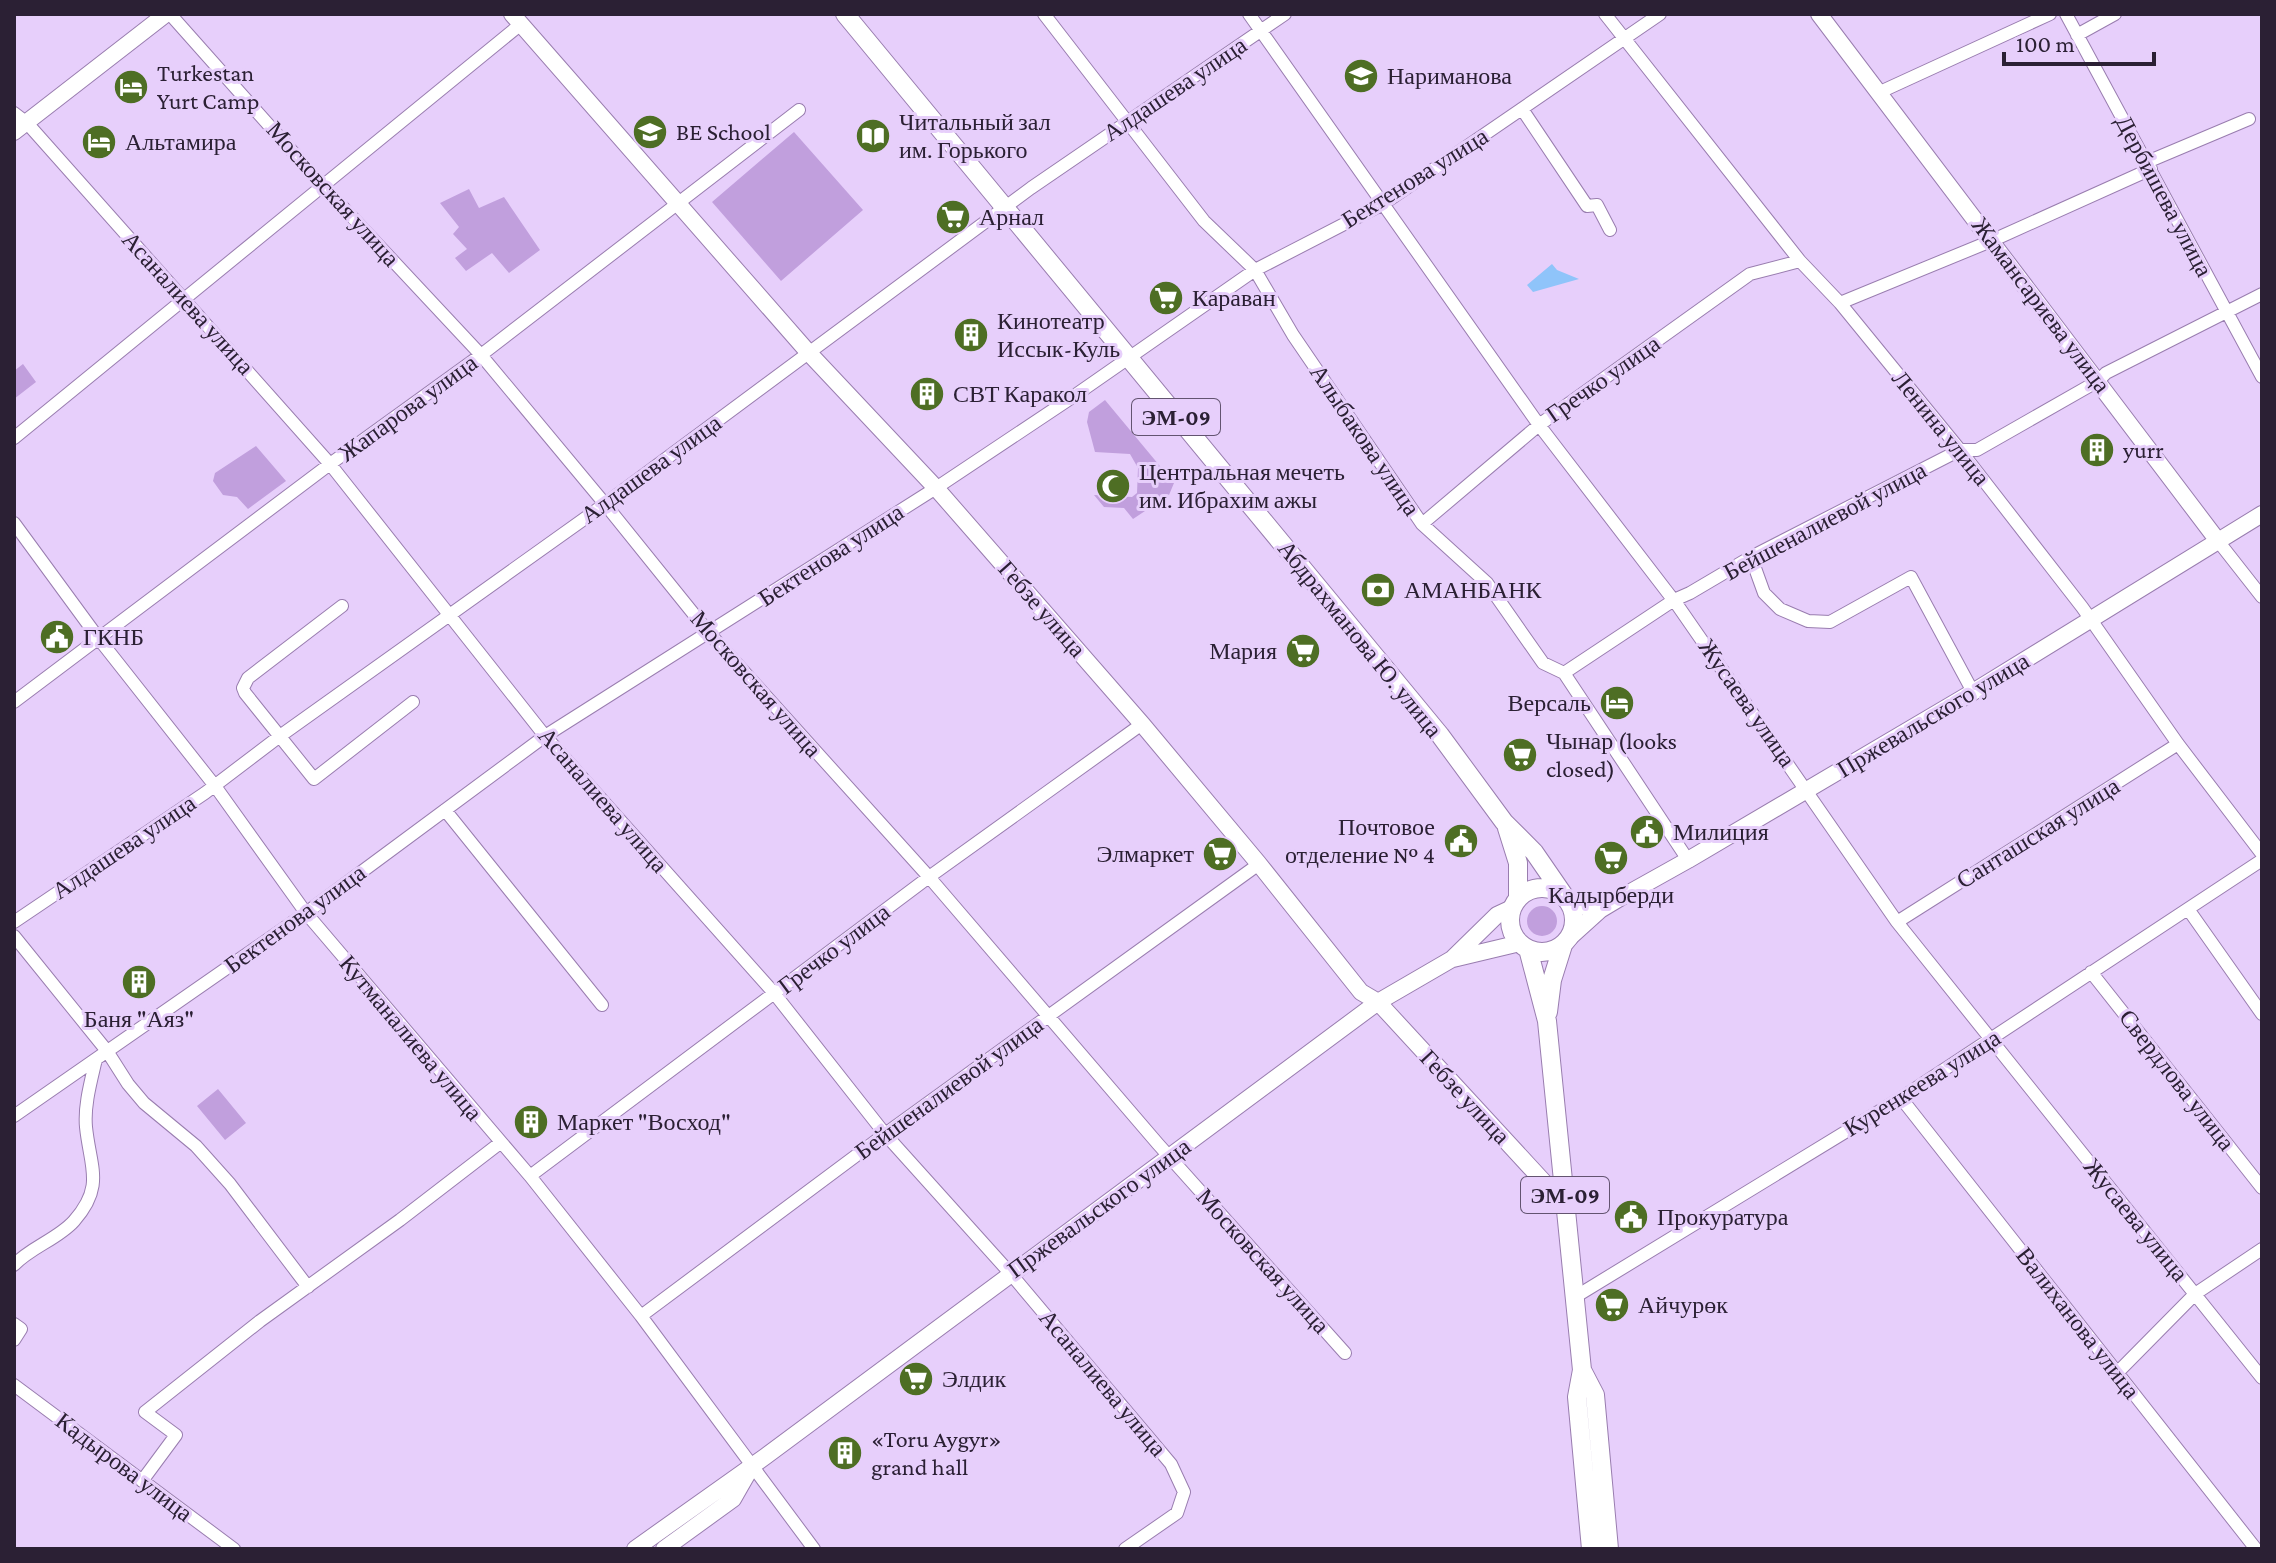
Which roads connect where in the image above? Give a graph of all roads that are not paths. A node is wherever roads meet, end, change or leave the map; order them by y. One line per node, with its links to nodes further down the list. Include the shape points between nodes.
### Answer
1 (168, 14): 21 (main road); 23 (street, Московская улица)
2 (845, 14): 26 (highway, Абдрахманова Ю. улица / ЭМ-09)
3 (1044, 14): 20 (street, Алыбакова улица)
4 (1249, 14): 13 (street, Жусаева улица)
5 (1285, 14): 13 (street, Алдашева улица)
6 (1605, 14): 15 (street, Ленина улица)
7 (1660, 14): 15 (street, Бектенова улица)
8 (1819, 14): 16 (main road, Жамансариева улица)
9 (2050, 14): 16 (street)
10 (2066, 14): 14 (street, Дербишева улица)
11 (2115, 14): 14 (street)
12 (517, 19): 23 (street); 24 (main road, Гебзе улица)
13 (1261, 30): 20 (street, Алдашева улица); 25 (street, Жусаева улица)
14 (2077, 35): 22 (street, Дербишева улица)
15 (1625, 39): 17 (street, Бектенова улица); 29 (street, Ленина улица)
16 (1880, 92): 28 (main road, Жамансариева улица)
17 (1522, 109): 25 (street, Бектенова улица); 27 (street, via 1587,206 1597,205)
18 (799, 110): 24 (street, Жапарова улица)
19 (2249, 119): 22 (street)
20 (1125, 121): 26 (street, Алдашева улица); 30 (street, Алыбакова улица, via 1204,221)
21 (18, 123): 32 (street, Асаналиева улица)
22 (2149, 165): 28 (street); 34 (street, Дербишева улица)
23 (323, 186): 32 (street); 36 (street, Московская улица)
24 (678, 202): 35 (main road, Гебзе улица); 36 (street, Жапарова улица)
25 (1383, 204): 30 (street, Бектенова улица); 40 (street, Жусаева улица)
26 (1005, 207): 35 (street, Алдашева улица); 37 (highway, Абдрахманова Ю. улица / ЭМ-09)
27 (1610, 230)
28 (1991, 241): 33 (street); 39 (main road, Жамансариева улица)
29 (1800, 261): 33 (street, Ленина улица); 40 (street, Гречко улица, via 1750,274)
30 (1255, 270): 37 (street, Бектенова улица); 48 (street, Алыбакова улица)
31 (2262, 294): 34 (street, Бейшеналиевой улица)
32 (184, 297): 41 (street); 43 (street, Асаналиева улица)
33 (1840, 303): 42 (street, Ленина улица)
34 (2225, 312): 38 (street, Дербишева улица); 39 (street, Бейшеналиевой улица)
35 (808, 352): 44 (main road, Гебзе улица); 45 (street, Алдашева улица)
36 (481, 355): 43 (street, Жапарова улица); 45 (street, Московская улица)
37 (1128, 358): 44 (street, Бектенова улица); 69 (highway, Абдрахманова Ю. улица / ЭМ-09, via 1440,735)
38 (2262, 377)
39 (2098, 381): 42 (street, Бейшеналиевой улица, via 1977,450); 49 (main road, Жамансариева улица)
40 (1539, 425): 48 (street, Гречко улица); 52 (street, Жусаева улица)
41 (14, 438)
42 (1960, 450): 50 (street, Бейшеналиевой улица); 55 (street, Ленина улица)
43 (330, 464): 54 (street, Асаналиева улица); 57 (street, Жапарова улица)
44 (936, 488): 56 (street, Бектенова улица); 62 (main road, Гебзе улица)
45 (605, 504): 54 (street, Алдашева улица); 56 (street, Московская улица)
46 (2262, 514): 49 (main road, Пржевальского улица)
47 (14, 523): 57 (street, Кутманалиева улица)
48 (1422, 524): 58 (street, Алыбакова улица, via 1487,583 1543,663)
49 (2218, 541): 51 (street, Жамансариева улица); 55 (main road, Пржевальского улица)
50 (1751, 557): 52 (street, Бейшеналиевой улица); 59 (street, via 1764,593 1780,609 1808,621 1830,622 1911,577)
51 (2262, 597)
52 (1674, 600): 58 (street, Бейшеналиевой улица); 67 (street, Жусаева улица)
53 (342, 606): 63 (street, via 244,683 245,693)
54 (451, 613): 63 (street, Алдашева улица); 64 (street, Асаналиева улица)
55 (2091, 620): 59 (main road, Пржевальского улица); 65 (street, Ленина улица)
56 (709, 633): 64 (street, Бектенова улица); 74 (street, Московская улица)
57 (99, 639): 60 (street, Жапарова улица); 66 (street, Кутманалиева улица)
58 (1564, 673): 71 (street, Алыбакова улица)
59 (1973, 692): 67 (main road, Пржевальского улица)
60 (14, 702)
61 (413, 702): 63 (street, via 314,779)
62 (1142, 724): 73 (main road, Гебзе улица); 74 (street, Гречко улица)
63 (280, 736): 66 (street, Алдашева улица)
64 (545, 736): 68 (street, Бектенова улица); 87 (street, Асаналиева улица)
65 (2178, 744): 70 (street, Ленина улица); 81 (street, Санташская улица)
66 (215, 786): 79 (street, Кутманалиева улица); 80 (street, Алдашева улица)
67 (1806, 790): 71 (main road, Пржевальского улица); 81 (street, Жусаева улица)
68 (445, 810): 79 (street, Бектенова улица); 89 (street)
69 (1504, 822): 75 (highway, Абдрахманова Ю. улица / ЭМ-09, via 1534,852); 76 (highway, Абдрахманова Ю. улица / ЭМ-09, via 1518,863)
70 (2262, 854)
71 (1688, 860): 78 (main road, Пржевальского улица)
72 (2262, 860): 77 (street, Куренкеева улица)
73 (1259, 864): 88 (main road, Гебзе улица, via 1361,992); 91 (street, Бейшеналиевой улица)
74 (929, 877): 87 (street, Гречко улица); 91 (street, Московская улица)
75 (1567, 901): 76 (highway, via 1542,888); 78 (main road); 83 (highway, ЭМ-09, via 1574,921)
76 (1515, 903): 84 (highway, ЭМ-09, via 1511,927); 85 (main road, Пржевальского улица)
77 (2188, 909): 86 (street, Куренкеева улица); 90 (street)
78 (1600, 910): 83 (main road, Пржевальского улица)
79 (306, 913): 94 (street, Бектенова улица); 99 (street, Кутманалиева улица)
80 (14, 922)
81 (1897, 922): 93 (street, Жусаева улица)
82 (14, 936): 94 (street)
83 (1566, 941): 84 (highway, via 1546,952); 92 (highway, ЭМ-09, via 1552,980)
84 (1524, 946): 85 (main road, Пржевальского улица); 92 (highway, ЭМ-09)
85 (1452, 959): 88 (main road, Пржевальского улица)
86 (2091, 972): 93 (street, Куренкеева улица); 102 (street, Свердлова улица)
87 (774, 993): 98 (street, Асаналиева улица); 101 (street, Гречко улица)
88 (1378, 1002): 100 (main road, Пржевальского улица); 103 (main road, Гебзе улица)
89 (602, 1005)
90 (2262, 1014)
91 (1048, 1016): 98 (street, Бейшеналиевой улица); 100 (street, Московская улица)
92 (1547, 1021): 103 (highway, ЭМ-09)
93 (1992, 1039): 96 (street, Куренкеева улица); 108 (street, Жусаева улица)
94 (107, 1051): 95 (street, Бектенова улица); 107 (street, via 144,1103 196,1146 230,1184)
95 (96, 1059): 97 (street, Бектенова улица); 105 (street, via 86,1110 93,1191 71,1224)
96 (1901, 1098): 109 (street, Куренкеева улица); 115 (street, Валиханова улица)
97 (14, 1116)
98 (885, 1134): 106 (street, Асаналиева улица); 110 (street, Бейшеналиевой улица)
99 (500, 1143): 101 (street, Кутманалиева улица); 107 (street)
100 (1170, 1156): 106 (main road, Пржевальского улица); 113 (street, Московская улица)
101 (530, 1176): 110 (street, Кутманалиева улица)
102 (2262, 1188)
103 (1566, 1206): 109 (highway, ЭМ-09)
104 (2262, 1249): 108 (street)
105 (14, 1265)
106 (1010, 1273): 118 (main road, Пржевальского улица); 124 (street, Асаналиева улица, via 1171,1464 1184,1492 1177,1513)
107 (308, 1287): 119 (street, via 145,1412 176,1435)
108 (2195, 1294): 115 (street); 116 (street, Жусаева улица)
109 (1575, 1297): 114 (highway, ЭМ-09)
110 (641, 1316): 118 (street, Кутманалиева улица)
111 (14, 1324): 112 (street, via 21,1329)
112 (14, 1340)
113 (1345, 1353)
114 (1582, 1370): 125 (highway, ЭМ-09, via 1577,1397); 126 (highway, ЭМ-09, via 1595,1395)
115 (2117, 1373): 127 (street, Валиханова улица)
116 (2262, 1378)
117 (14, 1385): 119 (street, Кадырова улица)
118 (752, 1466): 121 (main road, Пржевальского улица); 122 (main road, Пржевальского улица, via 733,1499); 123 (street, Кутманалиева улица)
119 (142, 1481): 120 (street, Кадырова улица)
120 (234, 1549)
121 (635, 1549)
122 (664, 1549)
123 (814, 1549)
124 (1125, 1549)
125 (1591, 1549)
126 (1609, 1549)
127 (2256, 1549)

